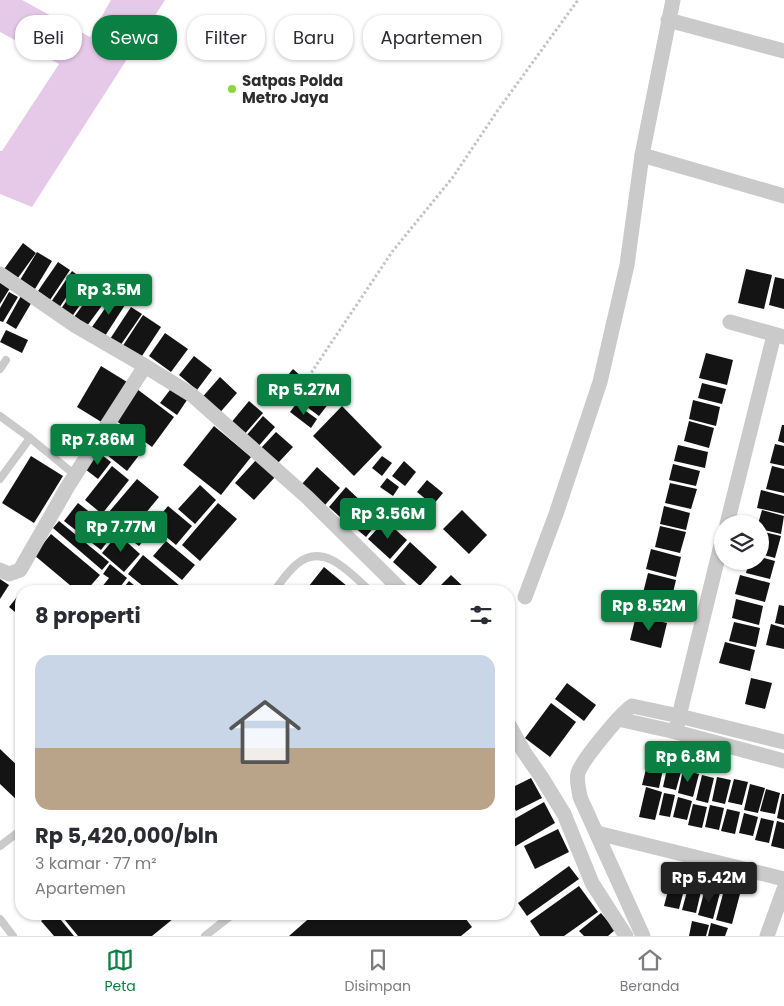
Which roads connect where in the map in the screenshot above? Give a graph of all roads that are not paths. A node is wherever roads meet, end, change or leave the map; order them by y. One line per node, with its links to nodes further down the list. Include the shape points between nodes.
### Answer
1 (673, 0): 2 (street)
2 (668, 20): 3 (street); 4 (street)
3 (784, 51)
4 (642, 155): 5 (street); 22 (street, via 627,265 600,382)
5 (784, 196)
6 (0, 274): 10 (street, via 76,326)
7 (730, 322): 8 (street)
8 (779, 336): 16 (street)
9 (6, 360): 11 (lane)
10 (145, 366): 14 (street); 21 (street, via 192,395 306,497)
11 (0, 369)
12 (0, 416): 13 (lane)
13 (30, 438): 14 (lane); 15 (lane)
14 (75, 475): 18 (street, via 20,570)
15 (0, 479)
16 (729, 515)
17 (715, 570): 23 (street)
18 (7, 572)
19 (279, 585): 20 (lane, via 296,564 318,556 331,558)
20 (363, 585)
21 (396, 585)
22 (525, 598)
23 (679, 716): 24 (street, via 635,706); 25 (street); 27 (street)
24 (618, 719): 25 (street); 29 (street, via 578,772 580,796)
25 (676, 732): 28 (street)
26 (515, 736): 38 (street, via 564,814 592,883)
27 (784, 742)
28 (784, 761)
29 (596, 832): 32 (street); 39 (street)
30 (15, 835): 31 (lane)
31 (0, 846)
32 (784, 879)
33 (784, 889): 40 (street)
34 (0, 919): 36 (lane)
35 (225, 920): 37 (lane)
36 (13, 936)
37 (205, 936)
38 (626, 936)
39 (643, 936)
40 (767, 936)

